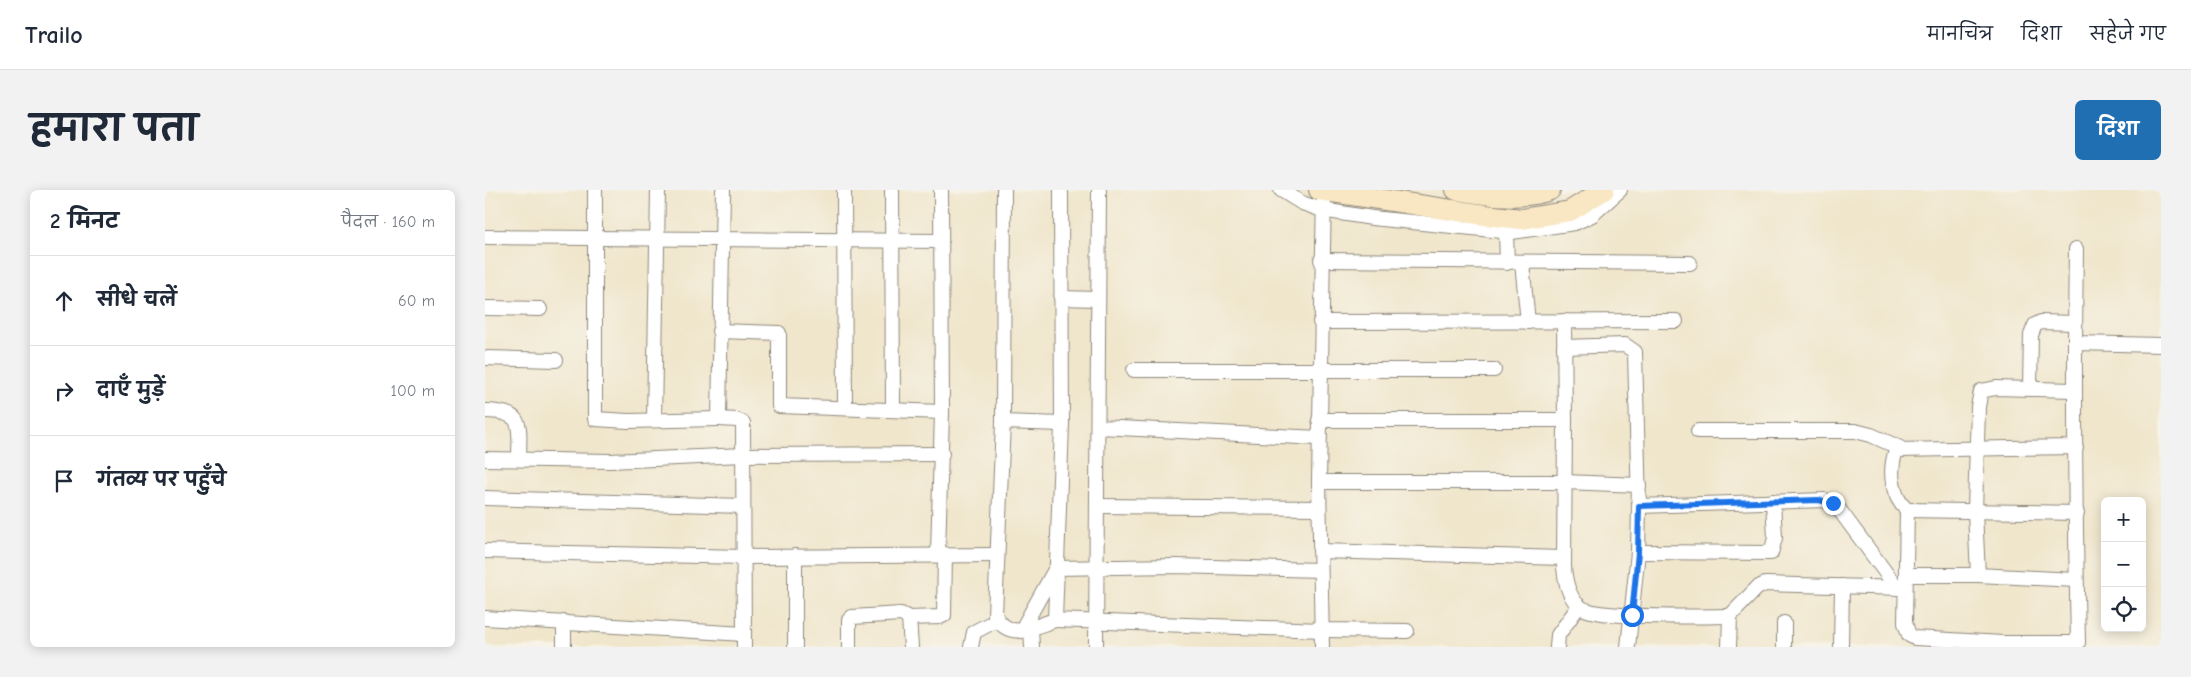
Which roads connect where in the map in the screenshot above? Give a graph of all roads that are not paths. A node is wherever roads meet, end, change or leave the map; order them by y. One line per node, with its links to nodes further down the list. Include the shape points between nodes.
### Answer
1 (595, 190): 18 (street)
2 (658, 190): 19 (street)
3 (723, 190): 20 (street)
4 (844, 190): 21 (street)
5 (892, 190): 23 (street)
6 (941, 190): 22 (street)
7 (1004, 190): 57 (street)
8 (1061, 190): 29 (street)
9 (1099, 190): 30 (street)
10 (1281, 190): 15 (street, via 1302,203)
11 (1457, 190): 12 (street, via 1496,195)
12 (1550, 190)
13 (1604, 190): 15 (street, via 1570,211 1522,219)
14 (1620, 190): 16 (street, via 1592,215 1575,223 1533,231)
15 (1322, 195): 16 (street, via 1372,218); 25 (street)
16 (1506, 232): 26 (street)
17 (485, 237): 18 (street)
18 (595, 237): 19 (street); 54 (street, via 595,419)
19 (657, 237): 20 (street); 54 (street)
20 (722, 237): 21 (street); 38 (street)
21 (843, 241): 23 (street); 49 (street)
22 (941, 241): 23 (street); 52 (street)
23 (892, 242): 50 (street)
24 (2076, 249): 37 (street)
25 (1321, 260): 26 (street); 34 (street)
26 (1507, 263): 27 (street)
27 (1522, 263): 28 (street); 35 (street)
28 (1690, 263)
29 (1061, 298): 30 (street); 58 (street)
30 (1098, 299): 59 (street)
31 (485, 308): 32 (street)
32 (540, 309)
33 (1676, 321): 36 (street)
34 (1320, 322): 35 (street); 46 (street)
35 (1528, 322): 36 (street)
36 (1564, 322): 41 (street)
37 (2075, 323): 39 (street); 47 (street, via 2041,322 2035,325 2031,336)
38 (719, 331): 49 (street, via 779,333 779,406); 53 (street)
39 (2075, 343): 40 (street); 48 (street)
40 (2161, 345)
41 (1564, 347): 56 (street); 71 (street, via 1625,345 1635,352)
42 (485, 358): 43 (street)
43 (556, 360)
44 (1133, 370): 46 (street)
45 (1494, 370): 46 (street)
46 (1320, 371): 55 (street)
47 (2031, 388): 48 (street); 64 (street, via 1981,391 1977,407)
48 (2074, 390): 62 (street)
49 (845, 408): 50 (street)
50 (893, 409): 52 (street)
51 (485, 411): 68 (street, via 512,414 516,418)
52 (942, 412): 65 (street)
53 (719, 419): 54 (street); 66 (street, via 742,420)
54 (654, 420)
55 (1319, 420): 56 (street); 61 (street)
56 (1565, 420): 70 (street)
57 (1003, 422): 58 (street); 85 (street)
58 (1062, 424): 89 (street)
59 (1099, 427): 61 (street); 75 (street)
60 (1698, 431): 63 (street, via 1855,431)
61 (1319, 438): 69 (street)
62 (2075, 447): 64 (street); 80 (street)
63 (1900, 448): 64 (street); 78 (street, via 1895,454 1893,488 1898,502)
64 (1977, 448): 79 (street)
65 (942, 454): 66 (street); 84 (street)
66 (743, 455): 68 (street, via 610,461); 74 (street)
67 (485, 459): 68 (street)
68 (519, 460)
69 (1319, 482): 70 (street); 77 (street)
70 (1565, 482): 71 (street); 88 (street)
71 (1639, 485): 76 (street)
72 (485, 498): 74 (street)
73 (1773, 501): 76 (street); 83 (street, via 1775,538 1771,553 1766,555); 94 (street, via 1833,503)
74 (742, 506): 87 (street)
75 (1097, 506): 77 (street); 90 (street)
76 (1639, 506): 83 (street)
77 (1319, 508): 82 (street)
78 (1907, 510): 79 (street); 94 (street)
79 (1975, 512): 80 (street); 92 (street)
80 (2077, 513): 93 (street)
81 (485, 551): 87 (street)
82 (1319, 551): 88 (street); 91 (street)
83 (1638, 552): 97 (street)
84 (942, 554): 85 (street); 86 (street); 100 (street, via 944,615)
85 (997, 555): 101 (street)
86 (795, 556): 87 (street); 113 (street)
87 (743, 558): 109 (street)
88 (1564, 558): 96 (street, via 1565,577)
89 (1056, 568): 90 (street); 102 (street); 106 (street)
90 (1097, 568): 91 (street, via 1175,566); 103 (street)
91 (1320, 570): 107 (street)
92 (1978, 575): 93 (street); 94 (street)
93 (2076, 580): 111 (street)
94 (1903, 584): 95 (street); 110 (street, via 1905,623 1909,635)
95 (1842, 586): 98 (street, via 1765,584 1757,588); 124 (street)
96 (1579, 606): 97 (street, via 1593,612); 120 (street, via 1558,635)
97 (1632, 615): 98 (street); 121 (street)
98 (1731, 616): 122 (street)
99 (485, 618): 104 (street)
100 (909, 618): 114 (street, via 901,614 853,617 849,620); 115 (street)
101 (997, 620): 106 (street, via 1006,628); 116 (street, via 974,632)
102 (1055, 620): 103 (street); 106 (street)
103 (1096, 621): 107 (street); 118 (street)
104 (564, 622): 109 (street); 112 (street)
105 (1784, 623): 123 (street)
106 (1026, 629): 117 (street)
107 (1321, 630): 108 (street); 119 (street)
108 (1407, 630)
109 (744, 641)
110 (2002, 645): 111 (street)
111 (2078, 645)
112 (564, 647)
113 (795, 647)
114 (849, 647)
115 (911, 647)
116 (971, 647)
117 (1032, 647)
118 (1096, 647)
119 (1322, 647)
120 (1557, 647)
121 (1628, 647)
122 (1729, 647)
123 (1784, 647)
124 (1841, 647)

